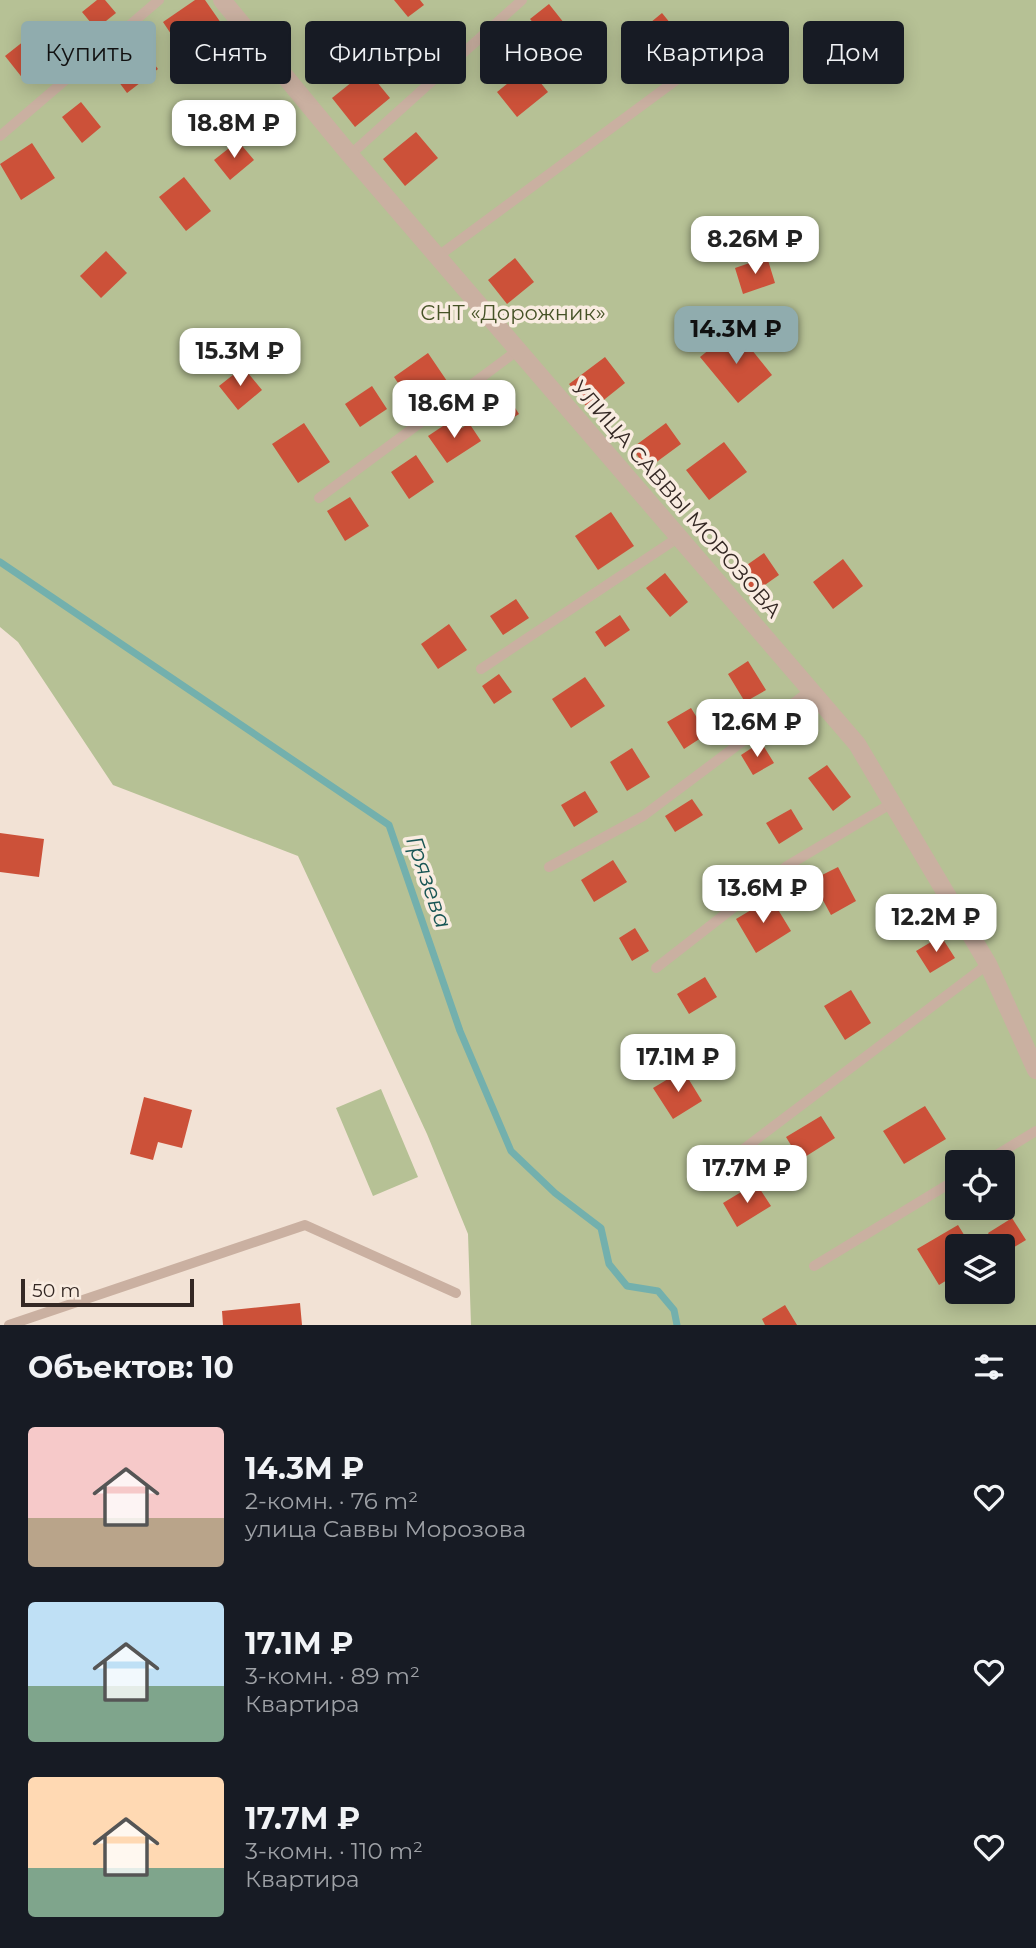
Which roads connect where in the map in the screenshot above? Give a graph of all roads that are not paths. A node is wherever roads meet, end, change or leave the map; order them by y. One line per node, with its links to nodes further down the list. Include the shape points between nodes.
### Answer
1 (159, 0): 5 (lane)
2 (222, 0): 6 (street, УЛИЦА САВВЫ МОРОЗОВА)
3 (522, 0): 6 (lane)
4 (672, 84): 7 (lane)
5 (0, 136)
6 (350, 155): 7 (street, УЛИЦА САВВЫ МОРОЗОВА)
7 (437, 257): 8 (street, УЛИЦА САВВЫ МОРОЗОВА)
8 (518, 350): 9 (lane); 10 (street, УЛИЦА САВВЫ МОРОЗОВА)
9 (319, 498)
10 (679, 537): 11 (lane); 12 (street, УЛИЦА САВВЫ МОРОЗОВА)
11 (481, 669)
12 (811, 690): 13 (street, УЛИЦА САВВЫ МОРОЗОВА, via 857,744); 14 (lane, via 643,816)
13 (892, 803): 15 (street, УЛИЦА САВВЫ МОРОЗОВА); 16 (lane, via 787,866)
14 (549, 867)
15 (988, 964): 17 (street, УЛИЦА САВВЫ МОРОЗОВА); 20 (lane)
16 (656, 968)
17 (1036, 1070)
18 (1036, 1131): 19 (lane)
19 (1005, 1150)
20 (741, 1151)
21 (945, 1186): 22 (lane)
22 (814, 1266)
23 (456, 1293): 24 (lane, via 305,1224)
24 (9, 1325)

